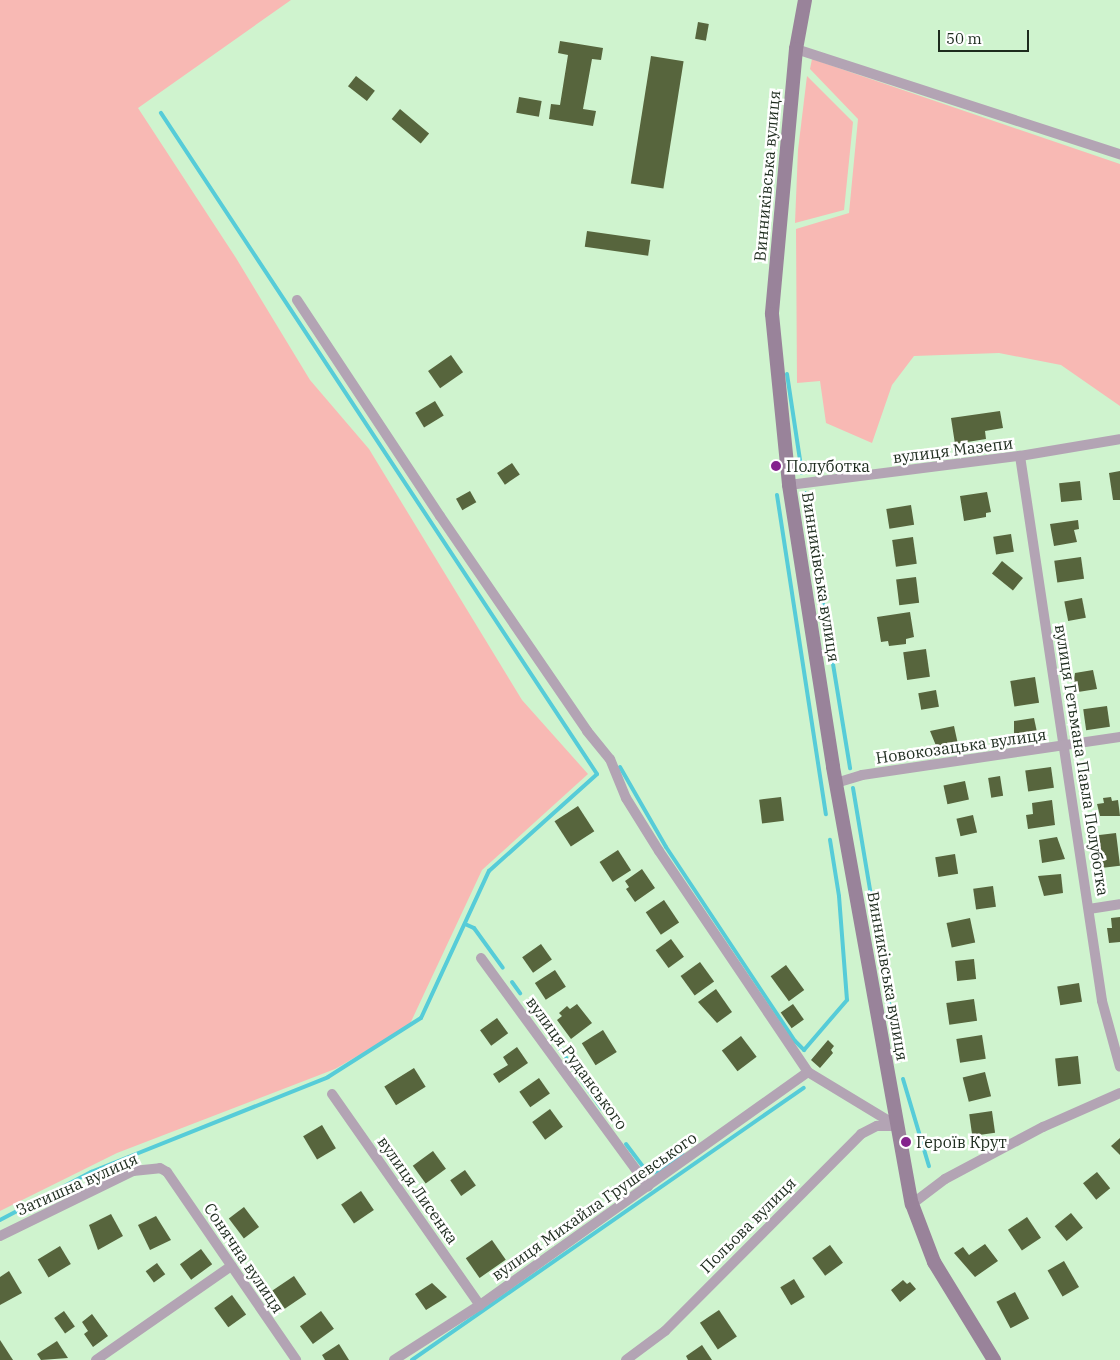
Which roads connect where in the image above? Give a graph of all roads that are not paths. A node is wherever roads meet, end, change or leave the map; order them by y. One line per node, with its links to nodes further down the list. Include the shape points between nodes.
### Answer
1 (805, 0): 2 (main road, Винниківська вулиця)
2 (796, 49): 3 (street); 7 (main road, Винниківська вулиця, via 772,314)
3 (1120, 154)
4 (297, 300): 15 (street, via 440,516 587,731 610,758 626,798 659,851)
5 (1120, 439): 6 (street, вулиця Мазепи)
6 (1020, 456): 7 (street, вулиця Мазепи); 9 (street, вулиця Гетьмана Павла Полуботка)
7 (789, 485): 10 (main road, Винниківська вулиця)
8 (1120, 737): 9 (street, Новокозацька вулиця)
9 (1065, 747): 10 (street, Новокозацька вулиця, via 862,775); 12 (street, вулиця Гетьмана Павла Полуботка)
10 (836, 783): 18 (main road, Винниківська вулиця)
11 (1120, 904): 12 (street)
12 (1089, 909): 14 (street, вулиця Гетьмана Павла Полуботка, via 1102,1001)
13 (481, 958): 20 (street, вулиця Руданського)
14 (1120, 1067)
15 (808, 1072): 18 (street); 20 (street, вулиця Михайла Грушевського)
16 (1120, 1092): 21 (street, via 1042,1127 945,1179)
17 (332, 1094): 24 (street, вулиця Лисенка)
18 (896, 1126): 21 (main road, Винниківська вулиця); 28 (street, Польова вулиця, via 877,1126 861,1134 664,1331)
19 (167, 1172): 22 (street, Затишна вулиця, via 151,1167 134,1171); 23 (street, Сонячна вулиця)
20 (648, 1186): 24 (street, вулиця Михайла Грушевського)
21 (912, 1204): 29 (main road, Винниківська вулиця, via 934,1262)
22 (0, 1236)
23 (231, 1266): 25 (street); 26 (street, Сонячна вулиця)
24 (480, 1305): 27 (street, вулиця Михайла Грушевського)
25 (96, 1360)
26 (296, 1360)
27 (394, 1360)
28 (626, 1360)
29 (994, 1360)

